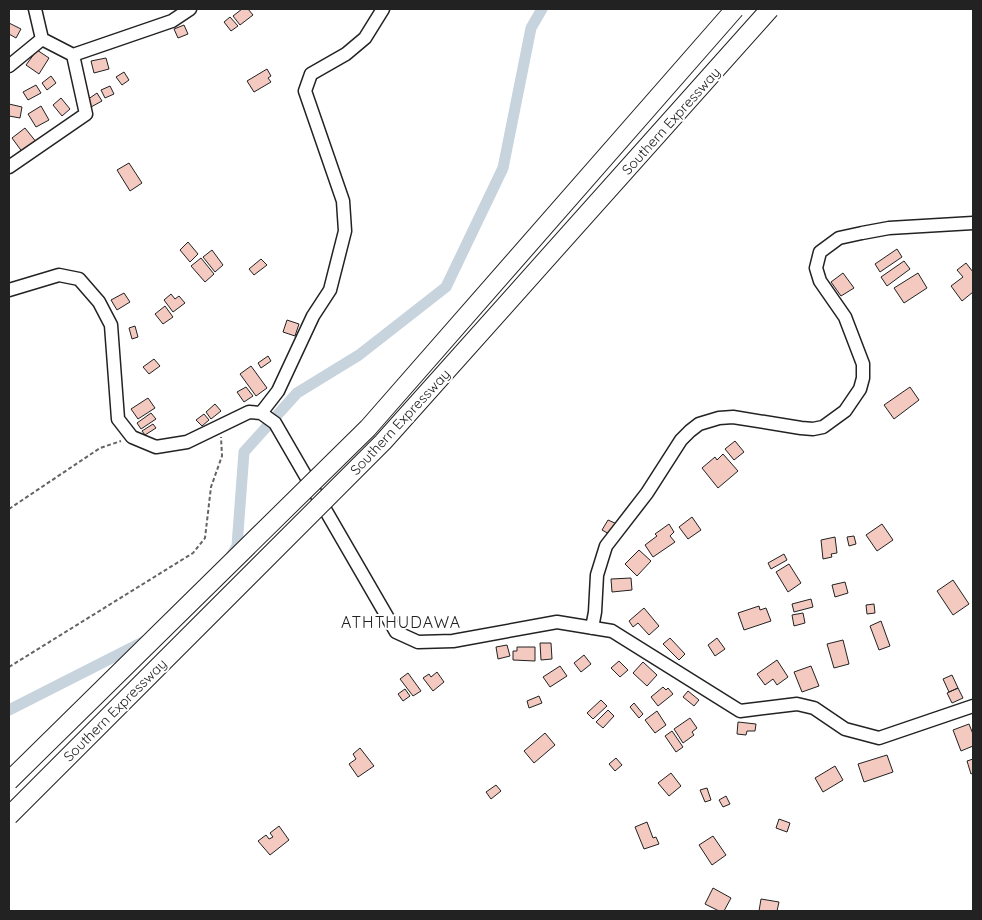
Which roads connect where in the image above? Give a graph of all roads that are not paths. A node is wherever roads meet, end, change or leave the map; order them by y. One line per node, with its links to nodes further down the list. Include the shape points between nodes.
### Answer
1 (35, 9): 6 (street)
2 (190, 9): 7 (street, via 172,21)
3 (383, 9): 12 (street, via 365,38 346,54 312,74 305,91 343,201 345,232 330,290 313,316 278,391)
4 (734, 9): 15 (highway, Southern Expressway, bridge, via 368,428)
5 (770, 9): 16 (highway, Southern Expressway, bridge, via 383,442)
6 (42, 38): 7 (street); 8 (street)
7 (73, 55): 9 (street, via 86,114)
8 (9, 66)
9 (9, 167)
10 (973, 223): 13 (street, via 862,233 839,238 820,252 816,268 820,281 845,317 863,364 860,389 845,411 823,427 801,428 726,418 700,424 690,431 606,546 597,575)
11 (9, 290): 12 (street, via 59,275 78,280 99,302 111,325 118,419 132,436 156,447 187,442 249,412)
12 (263, 414): 13 (street, via 275,423 396,632 418,642 453,641 557,622)
13 (592, 628): 14 (street, via 612,631 740,711 797,704 814,708 845,728 879,738)
14 (973, 706)
15 (9, 781)
16 (9, 816)

